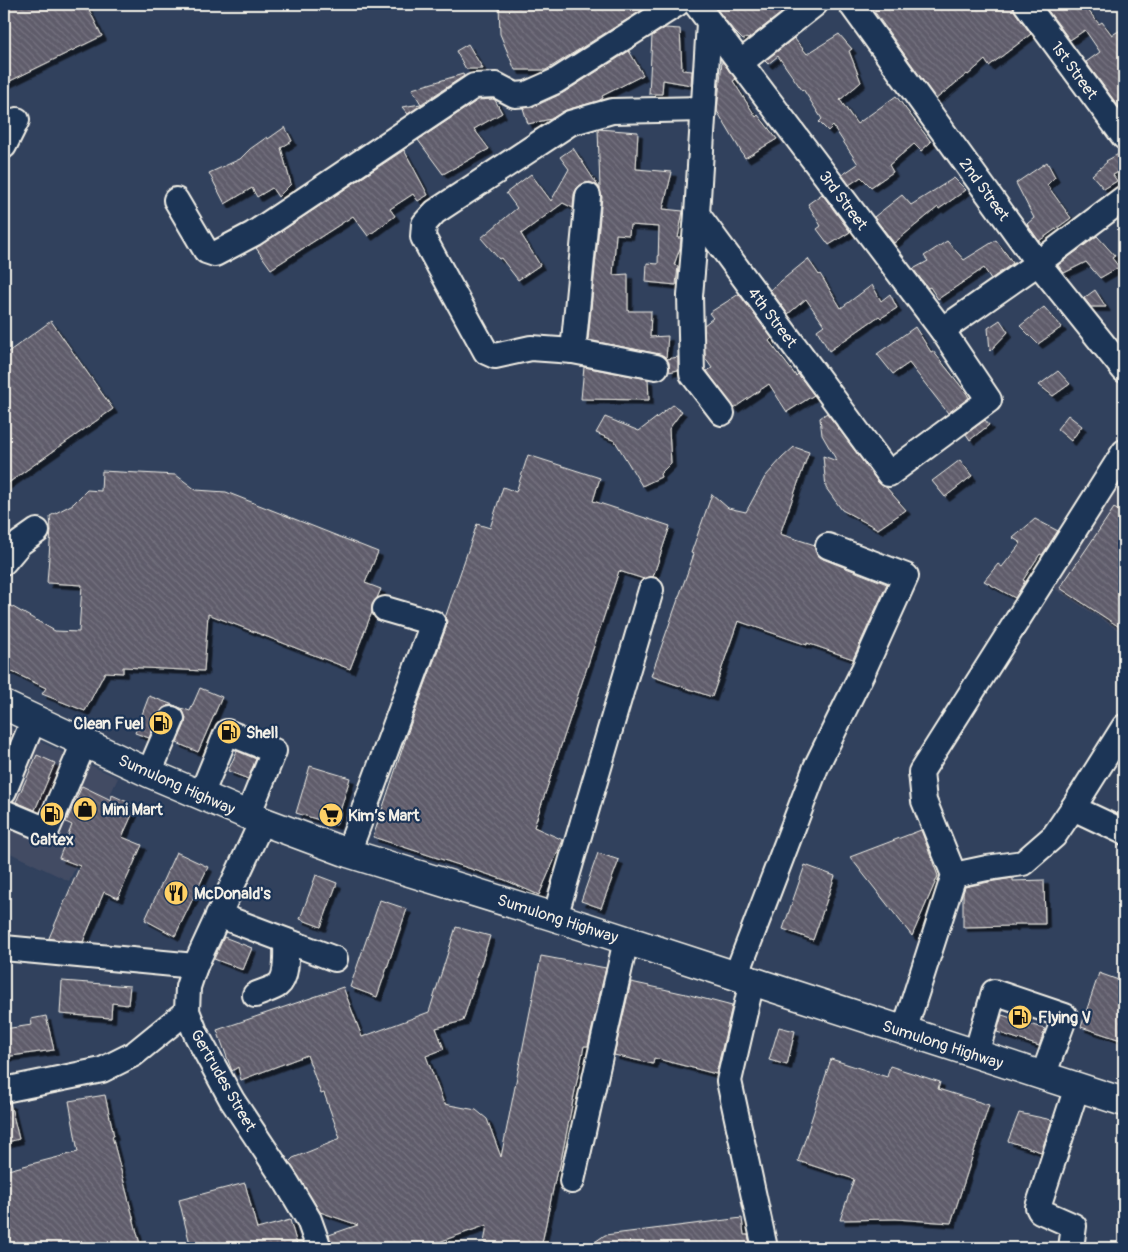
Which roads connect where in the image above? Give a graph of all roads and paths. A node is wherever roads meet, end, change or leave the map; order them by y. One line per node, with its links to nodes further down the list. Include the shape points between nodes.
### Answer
1 (678, 4): 14 (street, via 556,81 527,94 515,95 496,85 474,86 253,234 215,254 206,251)
2 (696, 4): 6 (street, 3rd Street)
3 (815, 4): 7 (street)
4 (851, 4): 16 (street, 2nd Street)
5 (1026, 4): 10 (street, 1st Street)
6 (710, 23): 7 (street, 3rd Street); 8 (street)
7 (740, 63): 17 (street, 3rd Street)
8 (703, 109): 15 (street); 18 (street, via 612,111 570,123 435,212 424,224 423,237 486,352 495,356 531,348)
9 (17, 120): 11 (street)
10 (1124, 137)
11 (4, 146)
12 (588, 196): 18 (street)
13 (1124, 198): 16 (street)
14 (176, 200)
15 (697, 214): 21 (street, 4th Street, via 889,474); 22 (street, via 690,296 692,374)
16 (1038, 263): 17 (street); 20 (street, 2nd Street)
17 (942, 330): 21 (street, 3rd Street)
18 (573, 351): 19 (street)
19 (656, 367)
20 (1124, 370)
21 (989, 400)
22 (722, 413)
23 (1124, 452): 42 (street, via 921,772 924,801)
24 (37, 531): 26 (street, via 20,543)
25 (828, 546): 50 (street, via 906,576 816,767)
26 (4, 562)
27 (651, 590): 44 (street)
28 (385, 609): 41 (street, via 433,623)
29 (4, 705): 31 (main road, Sumulong Highway)
30 (172, 718): 34 (street)
31 (34, 719): 33 (main road, Sumulong Highway); 35 (street)
32 (1124, 727): 37 (street)
33 (84, 743): 34 (main road, Sumulong Highway); 38 (street, via 46,830)
34 (149, 773): 36 (main road, Sumulong Highway)
35 (4, 791)
36 (201, 795): 39 (main road, Sumulong Highway); 39 (street, Gertrudes Street, via 226,732 274,751)
37 (1073, 808): 40 (street); 42 (street, via 1054,836 1023,863)
38 (4, 812)
39 (255, 818): 41 (main road, Sumulong Highway); 43 (street, Gertrudes Street)
40 (1124, 832)
41 (348, 853): 44 (main road, Sumulong Highway)
42 (954, 875): 53 (street)
43 (218, 915): 46 (street); 49 (street, Gertrudes Street)
44 (555, 916): 45 (main road, Sumulong Highway)
45 (626, 940): 50 (main road, Sumulong Highway); 59 (street)
46 (286, 941): 48 (street); 51 (street, via 285,970 278,985)
47 (4, 948): 49 (street)
48 (335, 959)
49 (194, 966): 52 (street, Gertrudes Street, via 188,987)
50 (744, 978): 53 (main road, Sumulong Highway); 61 (street, via 729,1081)
51 (255, 995)
52 (187, 1011): 57 (street, via 140,1049 102,1070); 60 (street, Gertrudes Street, via 232,1100 309,1220)
53 (904, 1031): 54 (main road, Sumulong Highway)
54 (976, 1054): 55 (main road, Sumulong Highway); 55 (street, via 994,992 1065,1016)
55 (1043, 1076): 56 (main road, Sumulong Highway)
56 (1077, 1087): 58 (main road, Sumulong Highway); 62 (street, via 1038,1207 1040,1211 1074,1226)
57 (4, 1090)
58 (1124, 1102)
59 (572, 1181)
60 (319, 1248)
61 (765, 1248)
62 (1071, 1248)

